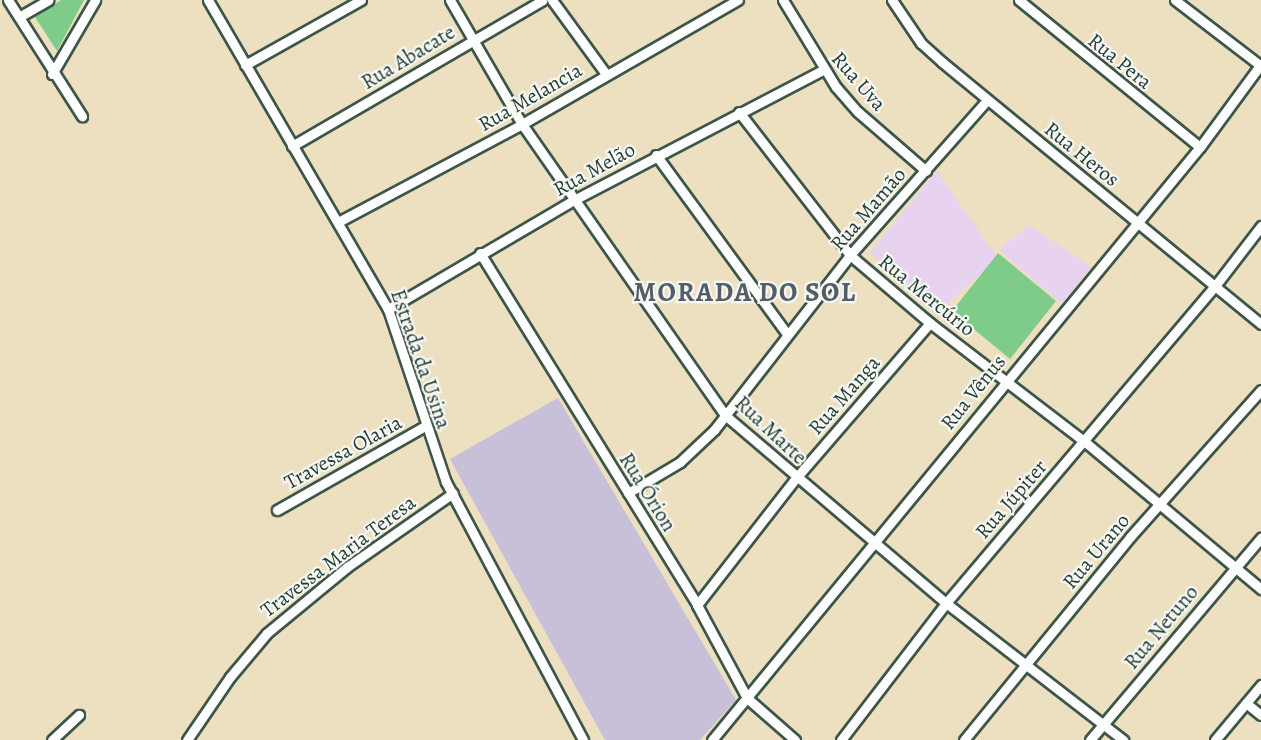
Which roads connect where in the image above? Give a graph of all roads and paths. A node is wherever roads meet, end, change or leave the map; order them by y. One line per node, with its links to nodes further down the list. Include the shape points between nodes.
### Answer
1 (8, 0): 14 (street)
2 (48, 0): 14 (street)
3 (95, 0): 19 (street)
4 (208, 0): 16 (street, Estrada da Usina)
5 (361, 0): 16 (street)
6 (450, 0): 15 (street, Rua Marte)
7 (543, 0): 15 (street, Rua Abacate)
8 (552, 0): 20 (street)
9 (738, 0): 20 (street, Rua Melancia)
10 (783, 0): 18 (street, Rua Uva)
11 (892, 0): 21 (street, Rua Heros, via 921,43)
12 (1019, 0): 26 (street, Rua Pera)
13 (1180, 2): 17 (street)
14 (19, 17): 19 (street)
15 (472, 40): 24 (street, Rua Marte); 25 (street, Rua Abacate)
16 (245, 65): 25 (street, Estrada da Usina)
17 (1261, 65): 26 (street, Rua Vênus)
18 (823, 70): 22 (street, Rua Melão); 28 (street, Rua Uva, via 858,112)
19 (52, 74): 23 (street)
20 (606, 74): 24 (street, Rua Melancia)
21 (987, 100): 28 (street, Rua Mamão); 31 (street, Rua Heros)
22 (739, 112): 27 (street, Rua Melão); 34 (street, Rua Mercúrio)
23 (82, 116)
24 (522, 124): 29 (street, Rua Marte); 30 (street, Rua Melancia)
25 (292, 146): 30 (street, Estrada da Usina)
26 (1200, 147): 31 (street, Rua Vênus)
27 (656, 155): 29 (street, Rua Melão); 39 (street)
28 (926, 171): 34 (street, Rua Mamão)
29 (574, 200): 33 (street, Rua Melão); 42 (street, Rua Marte)
30 (338, 222): 36 (street, Estrada da Usina)
31 (1138, 223): 35 (street, Rua Heros); 40 (street, Rua Vênus)
32 (1261, 225): 35 (street, Rua Júpiter)
33 (480, 253): 36 (street, Rua Melão); 47 (street, Rua Órion)
34 (850, 255): 37 (street, Rua Mercúrio); 39 (street, Rua Mamão)
35 (1215, 286): 38 (street, Rua Heros); 44 (street, Rua Júpiter)
36 (388, 309): 43 (street, Estrada da Usina)
37 (930, 323): 40 (street, Rua Mercúrio); 45 (street, Rua Manga)
38 (1261, 324)
39 (788, 334): 42 (street, Rua Mamão)
40 (1006, 380): 44 (street, Rua Mercúrio); 51 (street, Rua Vênus)
41 (1261, 390): 48 (street, Rua Urano)
42 (725, 415): 45 (street, Rua Marte); 47 (street, Rua Mamão, via 680,462)
43 (425, 426): 46 (street, Estrada da Usina); 49 (street, Travessa Olaria)
44 (1084, 441): 48 (street, Rua Mercúrio); 54 (street, Rua Júpiter)
45 (796, 478): 51 (street, Rua Marte); 55 (street, Rua Manga)
46 (453, 493): 64 (street, Travessa Maria Teresa, via 347,567 267,633); 65 (street, Estrada da Usina)
47 (627, 493): 55 (street, Rua Órion)
48 (1158, 505): 52 (street, Rua Mercúrio); 56 (street, Rua Urano)
49 (278, 510)
50 (1261, 538): 52 (street, Rua Netuno)
51 (877, 541): 54 (street, Rua Marte); 58 (street, Rua Vênus)
52 (1235, 566): 53 (street, Rua Mercúrio); 62 (street, Rua Netuno)
53 (1261, 589)
54 (946, 603): 56 (street, Rua Marte); 68 (street, Rua Júpiter)
55 (697, 605): 58 (street, Rua Órion)
56 (1025, 664): 62 (street, Rua Marte); 69 (street, Rua Urano)
57 (1261, 685): 59 (street)
58 (747, 698): 66 (street, Rua Vênus); 67 (street, Rua Órion)
59 (1246, 703): 61 (street); 72 (street)
60 (80, 715): 63 (street)
61 (1261, 715)
62 (1103, 723): 70 (street, Rua Netuno); 71 (street, Rua Marte)
63 (52, 740)
64 (187, 740)
65 (583, 740)
66 (712, 740)
67 (795, 740)
68 (841, 740)
69 (964, 740)
70 (1090, 740)
71 (1123, 740)
72 (1215, 740)

